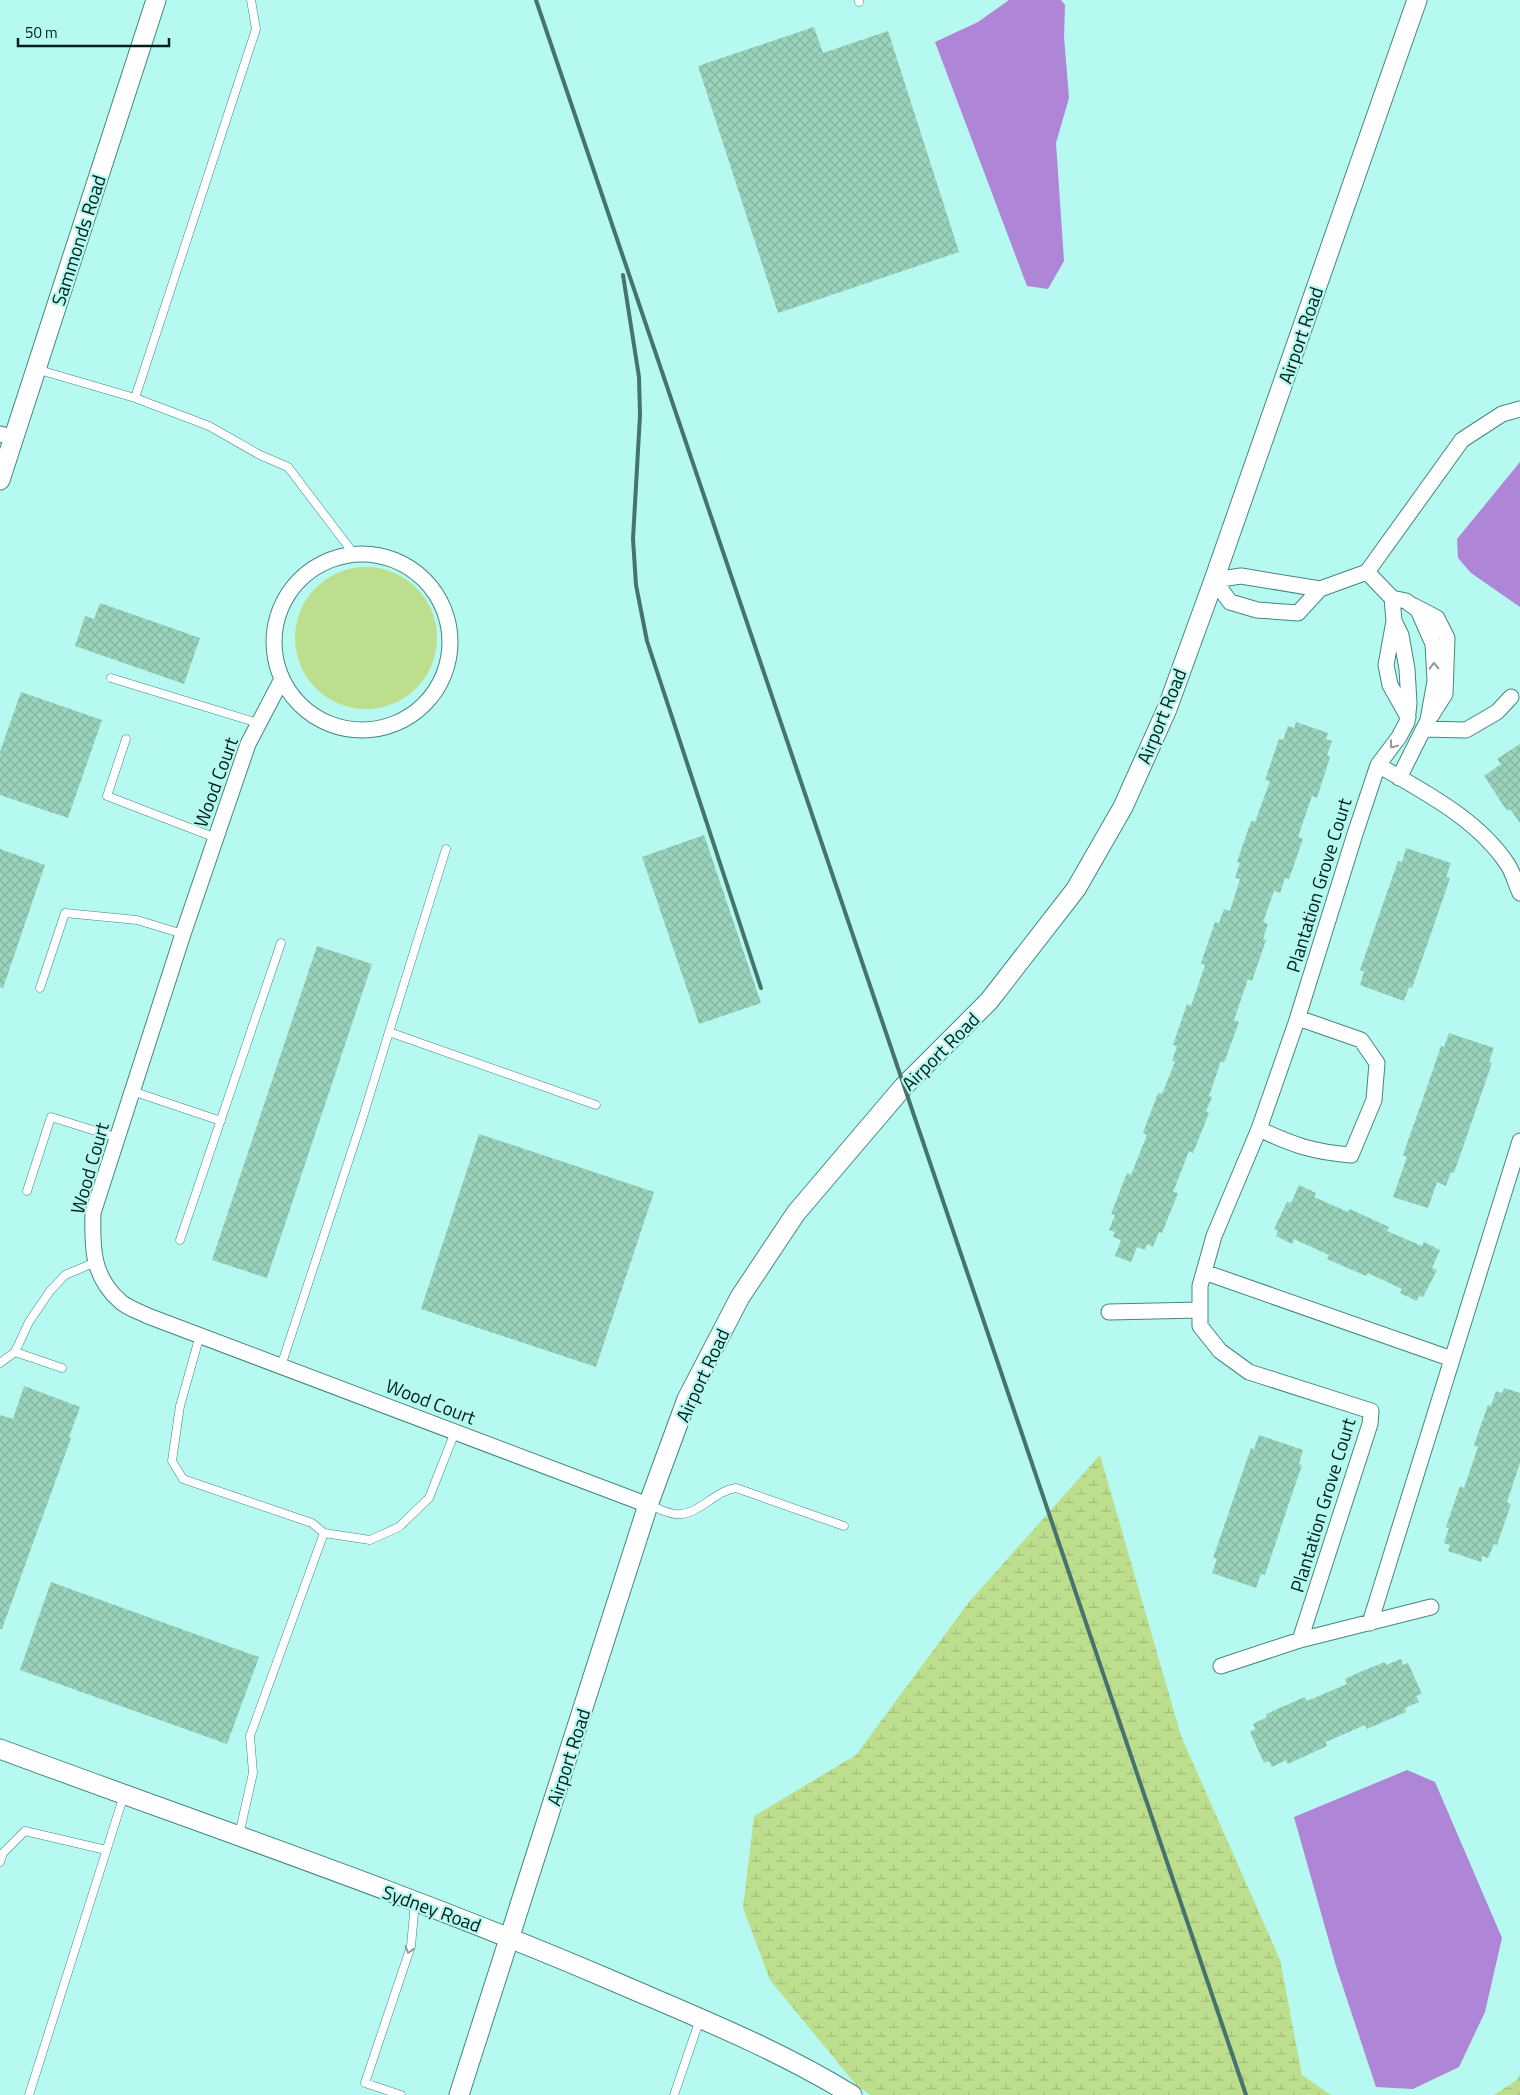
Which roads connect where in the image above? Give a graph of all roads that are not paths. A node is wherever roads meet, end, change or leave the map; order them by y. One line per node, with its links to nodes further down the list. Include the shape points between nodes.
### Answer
1 (156, 0): 4 (street, Sammonds Road)
2 (251, 0): 5 (lane, via 256,29)
3 (1416, 0): 11 (street, Airport Road)
4 (36, 369): 5 (lane); 7 (street, Sammonds Road)
5 (134, 398): 9 (lane, via 209,426 288,467)
6 (1520, 409): 10 (street, via 1502,414 1462,440)
7 (7, 436): 8 (street, Sammonds Road)
8 (0, 480)
9 (354, 554): 15 (street, via 327,561 304,576 286,598 276,624 274,652); 15 (street, via 384,556 411,568 432,588 446,614 451,644 445,673 430,699 408,718 380,729 350,730 322,721 298,704)
10 (1367, 572): 12 (street); 13 (street)
11 (1214, 580): 12 (street, via 1241,576); 12 (street, via 1230,602 1298,613); 49 (street, Airport Road, via 1167,709 1123,807 1076,888 989,1001 904,1086 796,1214 740,1297 687,1399)
12 (1320, 589)
13 (1399, 600): 18 (street, one-way to 13, via 1435,681 1434,644 1418,610); 20 (street, Plantation Grove Court, one-way to 20, via 1394,621 1401,635 1407,669 1408,716 1399,737)
14 (111, 678): 17 (lane)
15 (282, 679): 17 (street, Wood Court)
16 (1511, 697): 18 (street, via 1497,712 1466,730)
17 (258, 723): 22 (street, Wood Court)
18 (1425, 726): 21 (street)
19 (126, 739): 22 (lane, via 107,796)
20 (1378, 765): 21 (street); 28 (street, Plantation Grove Court)
21 (1399, 778): 24 (street, via 1444,805 1485,839 1508,866)
22 (216, 838): 25 (street, Wood Court)
23 (446, 849): 29 (lane)
24 (1520, 894)
25 (183, 934): 27 (lane, via 137,920 64,913); 30 (street, Wood Court)
26 (281, 944): 32 (lane)
27 (40, 988)
28 (1298, 1018): 33 (street, Plantation Grove Court); 33 (street, via 1361,1040 1376,1063 1374,1100 1351,1156 1317,1152 1290,1144)
29 (389, 1032): 31 (lane); 46 (lane)
30 (132, 1092): 32 (lane); 34 (street, Wood Court)
31 (596, 1105)
32 (222, 1121): 37 (lane)
33 (1259, 1129): 39 (street, Plantation Grove Court, via 1214,1236)
34 (118, 1138): 36 (lane, via 51,1117); 38 (street, Wood Court, via 93,1213 92,1250)
35 (1520, 1141): 44 (street)
36 (28, 1191)
37 (180, 1240)
38 (96, 1262): 42 (street, Wood Court, via 102,1280 122,1303); 43 (lane, via 65,1275 50,1291 29,1322)
39 (1204, 1272): 40 (street, Plantation Grove Court, via 1200,1286); 44 (street)
40 (1200, 1310): 41 (street); 54 (street, Plantation Grove Court, via 1200,1326 1220,1351 1248,1372 1371,1411 1370,1424)
41 (1109, 1312)
42 (200, 1335): 46 (street, Wood Court); 51 (lane, via 180,1406 172,1461 182,1479 312,1523)
43 (15, 1352): 45 (lane); 47 (lane)
44 (1452, 1360): 53 (street)
45 (0, 1364)
46 (281, 1366): 48 (street, Wood Court)
47 (62, 1368)
48 (455, 1432): 49 (street, Wood Court); 51 (lane, via 429,1498 399,1527 370,1540)
49 (648, 1504): 50 (lane, via 675,1514 692,1511 720,1492 736,1488); 62 (street, Airport Road)
50 (844, 1526)
51 (324, 1533): 58 (lane, via 250,1736 253,1773)
52 (1431, 1607): 53 (street)
53 (1370, 1623): 54 (street)
54 (1300, 1640): 55 (street)
55 (1221, 1666)
56 (0, 1749): 57 (street, Sydney Road)
57 (124, 1795): 58 (street, Sydney Road); 59 (lane)
58 (239, 1837): 61 (street, Sydney Road)
59 (106, 1850): 60 (lane, via 25,1831 3,1853); 64 (lane)
60 (0, 1862)
61 (415, 1902): 62 (street, Sydney Road); 65 (lane, one-way to 65, via 411,1946 365,2083)
62 (510, 1937): 63 (street, Sydney Road); 66 (street, Airport Road)
63 (700, 2018): 67 (lane); 68 (street, Sydney Road, via 815,2072)
64 (29, 2095)
65 (401, 2095)
66 (459, 2095)
67 (674, 2095)
68 (852, 2095)

